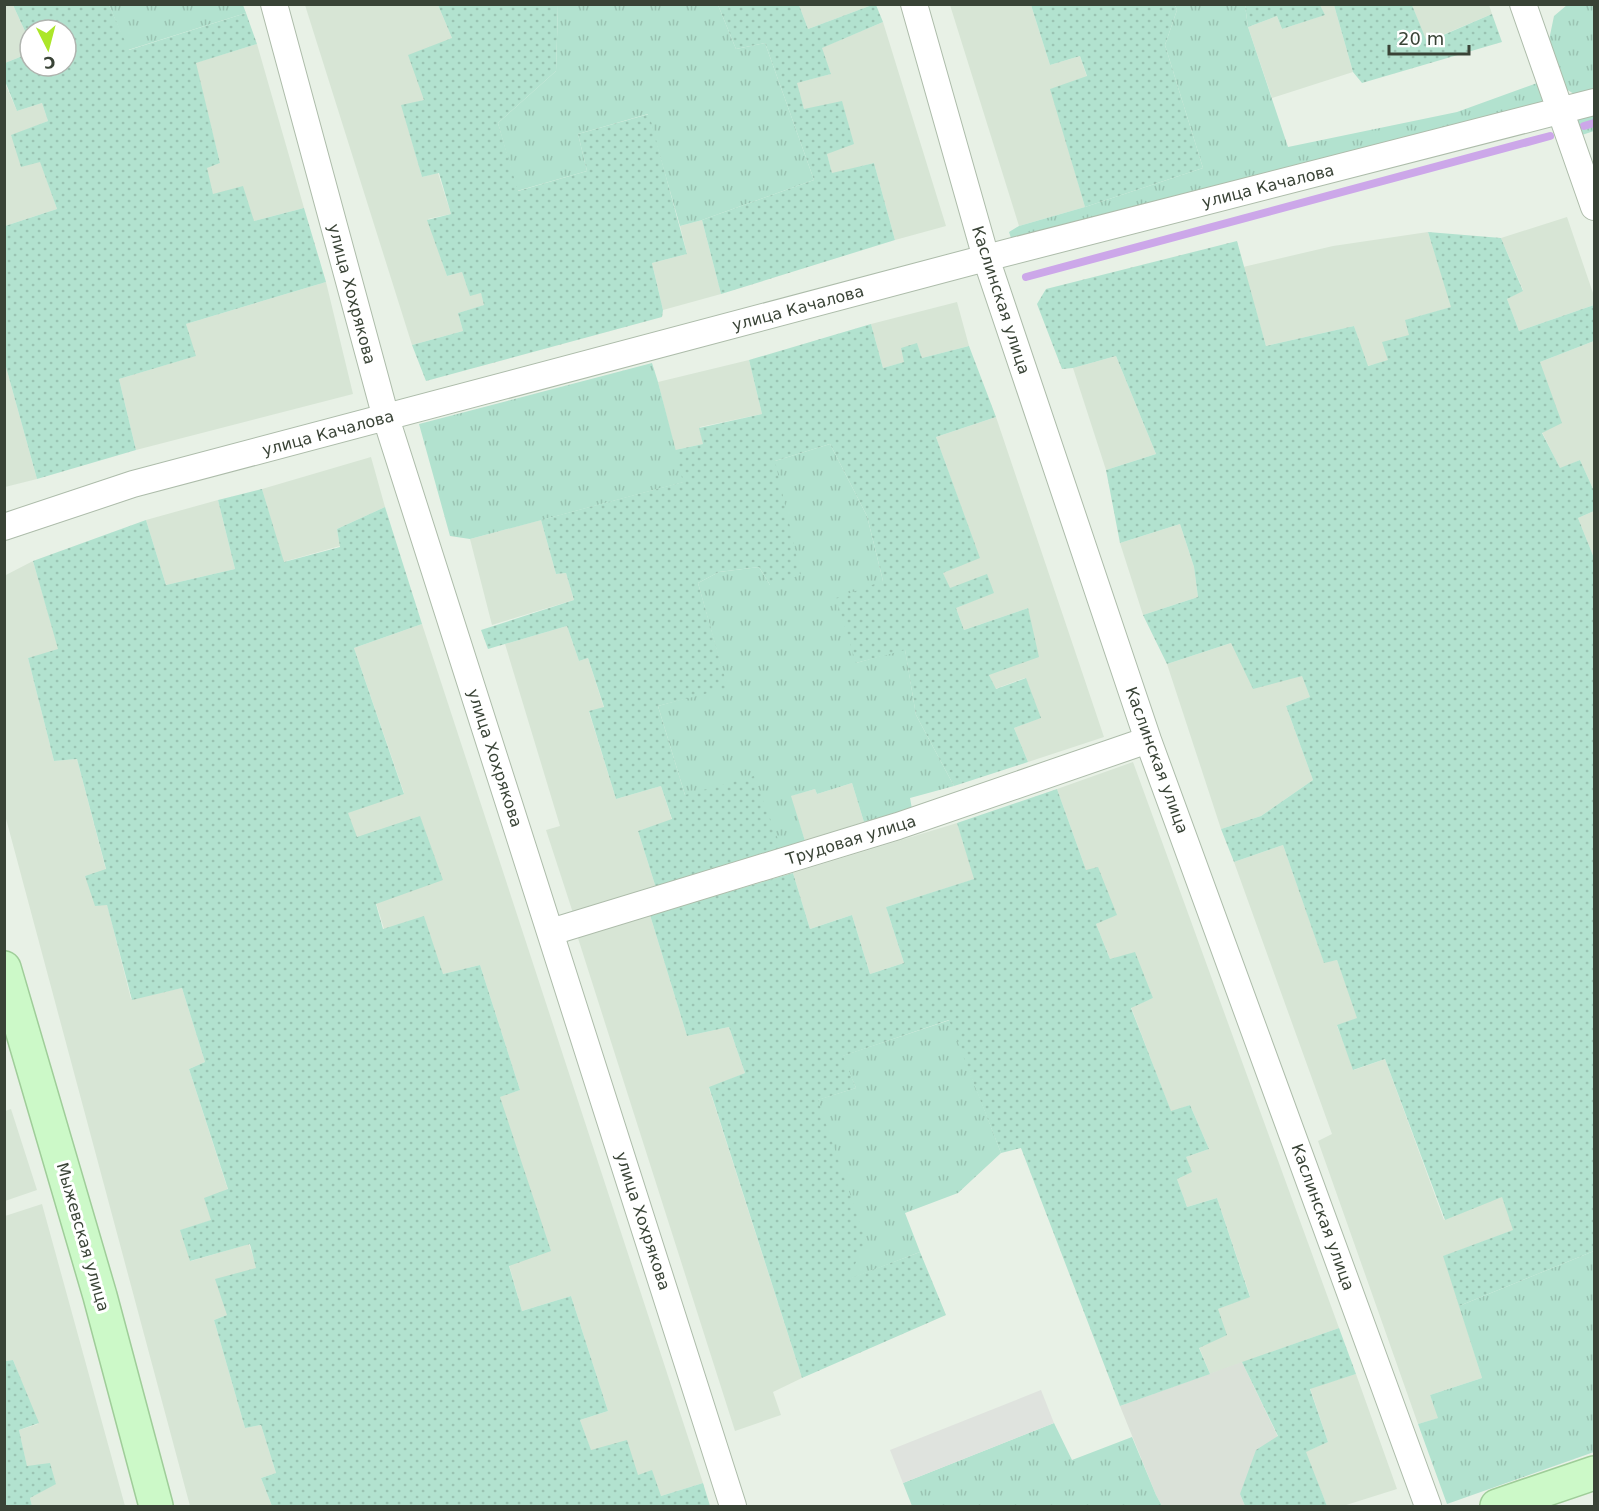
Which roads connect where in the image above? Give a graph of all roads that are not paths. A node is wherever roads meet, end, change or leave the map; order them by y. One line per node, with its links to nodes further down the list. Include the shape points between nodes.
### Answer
1 (274, 4): 8 (street, улица Хохрякова)
2 (914, 4): 7 (street, Каслинская улица)
3 (1523, 4): 5 (street)
4 (1594, 102): 5 (street, улица Качалова)
5 (1559, 111): 6 (street); 7 (street, улица Качалова)
6 (1594, 207)
7 (986, 258): 8 (street, улица Качалова); 10 (street, Каслинская улица)
8 (386, 418): 9 (street, улица Качалова, via 133,484); 11 (street, улица Хохрякова)
9 (4, 527)
10 (1148, 740): 11 (street, Трудовая улица, via 898,826); 16 (street, Каслинская улица)
11 (551, 932): 15 (street, улица Хохрякова)
12 (4, 968): 14 (street, Мыжевская улица, via 100,1296)
13 (1594, 1473): 17 (street)
14 (156, 1506)
15 (733, 1506)
16 (1428, 1506)
17 (1497, 1506)

